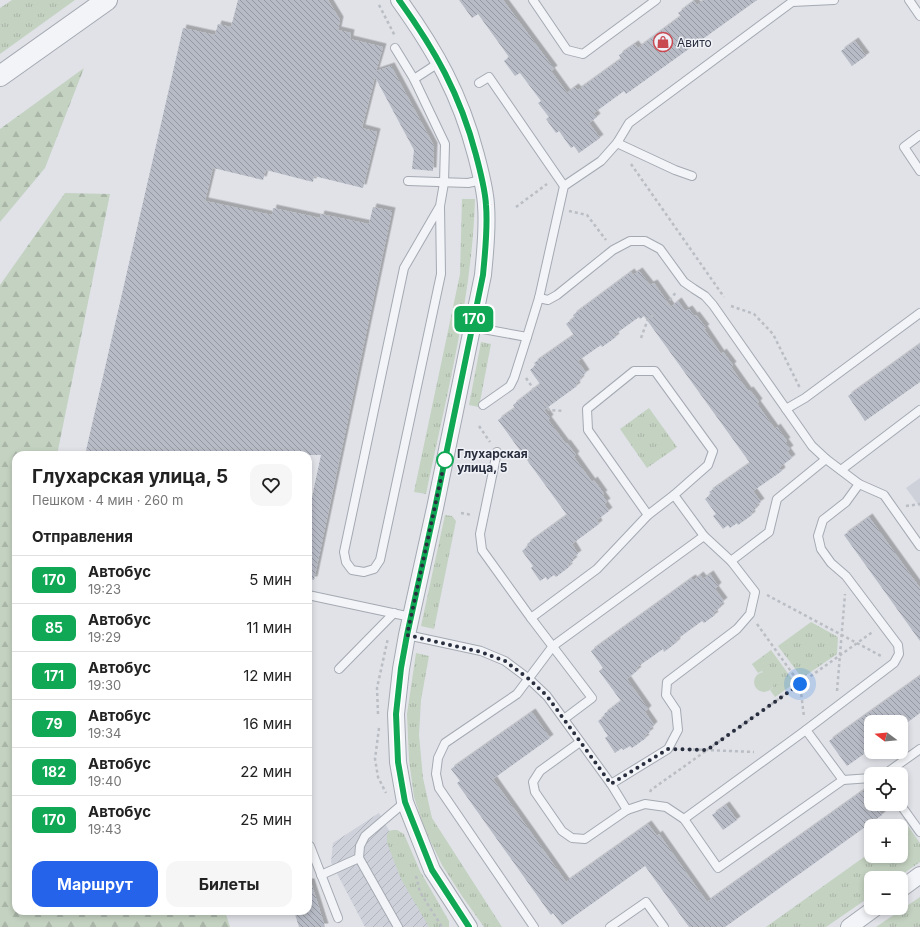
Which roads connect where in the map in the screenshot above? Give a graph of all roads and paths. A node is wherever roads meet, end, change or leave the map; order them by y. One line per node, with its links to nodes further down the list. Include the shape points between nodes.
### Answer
1 (107, 0): 11 (street)
2 (400, 0): 10 (street)
3 (533, 0): 4 (lane, via 567,50 583,54)
4 (656, 0)
5 (834, 0): 15 (lane, via 792,2 629,123)
6 (909, 0): 8 (lane)
7 (379, 5): 9 (path, via 395,35)
8 (920, 16)
9 (395, 48): 12 (lane)
10 (440, 62): 12 (lane); 19 (street, via 455,92 473,143)
11 (0, 76)
12 (414, 79): 21 (lane, via 445,144)
13 (479, 83): 17 (lane, via 488,77)
14 (920, 136): 16 (lane, via 904,147)
15 (617, 143): 18 (lane); 22 (lane, via 601,160); 33 (path, via 731,307 754,314 773,334)
16 (920, 172)
17 (558, 176): 22 (lane); 24 (path)
18 (692, 176)
19 (482, 180): 21 (lane); 30 (street, via 487,237 483,275)
20 (408, 181): 21 (lane)
21 (444, 183): 23 (lane)
22 (564, 186): 25 (lane)
23 (440, 206): 23 (lane, via 441,274 380,560 374,569 364,572 352,570 346,562 344,552 404,268)
24 (516, 207)
25 (559, 208): 26 (path, via 587,216); 27 (lane)
26 (613, 250): 27 (lane, via 557,296 548,300); 36 (lane, via 630,241 645,241 660,249 684,282 705,296 713,305)
27 (539, 298): 31 (lane)
28 (920, 313): 33 (lane)
29 (653, 315): 32 (path, via 648,319)
30 (472, 327): 31 (lane); 54 (street)
31 (527, 337): 35 (lane, via 510,386)
32 (641, 338)
33 (805, 398): 36 (lane)
34 (544, 403): 38 (path, via 549,410)
35 (483, 405)
36 (786, 409): 41 (lane, via 812,446)
37 (920, 410): 42 (lane)
38 (564, 411)
39 (479, 426): 40 (path)
40 (497, 452): 55 (lane, via 480,534 482,550)
41 (826, 459): 42 (lane); 48 (lane, via 777,499 769,532)
42 (841, 470): 43 (lane)
43 (859, 484): 47 (lane, via 884,495); 49 (lane, via 846,502 823,520 818,536 821,549 831,563)
44 (674, 495): 45 (lane); 45 (lane, via 708,465 713,451 655,371 634,371 587,409 588,430); 46 (lane)
45 (648, 515): 55 (lane, via 597,569)
46 (704, 536): 48 (lane); 60 (lane)
47 (920, 546)
48 (731, 561): 50 (lane)
49 (846, 576): 56 (lane); 58 (path)
50 (755, 592): 53 (lane); 58 (path, via 771,596)
51 (312, 596): 52 (lane)
52 (394, 613): 54 (lane); 63 (lane)
53 (750, 614): 65 (path); 70 (lane, via 737,629 667,682 666,695 676,710 678,730)
54 (411, 617): 57 (street)
55 (531, 618): 60 (lane)
56 (883, 625): 59 (path); 62 (lane, via 898,645 899,654)
57 (407, 635): 64 (lane, via 481,652 505,661); 78 (street, via 396,714 398,762)
58 (842, 635): 59 (path); 61 (path)
59 (857, 643): 61 (path); 62 (path)
60 (553, 646): 64 (lane); 67 (lane, via 592,698)
61 (840, 655): 65 (path); 66 (path)
62 (894, 663): 66 (lane)
63 (339, 669)
64 (529, 679): 67 (lane, via 547,696); 93 (lane, via 517,694 445,743 438,758 436,774 439,788)
65 (800, 684): 68 (path); 71 (path)
66 (836, 708): 68 (lane)
67 (564, 719): 69 (lane)
68 (806, 730): 73 (lane); 76 (lane)
69 (580, 742): 77 (lane); 80 (lane, via 540,771 533,782 535,792 557,824 572,838 585,839)
70 (668, 749): 71 (path); 77 (lane)
71 (707, 750): 73 (path); 79 (path, via 651,790)
72 (920, 750): 74 (lane)
73 (774, 753): 82 (lane)
74 (895, 767)
75 (864, 778): 76 (lane)
76 (843, 780): 82 (lane, via 718,868)
77 (611, 784): 80 (lane)
78 (405, 802): 85 (lane, via 366,836 360,846); 92 (street, via 432,870)
79 (645, 804): 80 (lane); 82 (lane, via 666,807)
80 (627, 810)
81 (905, 811): 83 (lane)
82 (684, 819)
83 (920, 832)
84 (312, 851): 87 (lane)
85 (359, 858): 87 (lane); 91 (lane)
86 (920, 875): 88 (street)
87 (321, 876): 90 (lane)
88 (908, 884)
89 (866, 915): 96 (street)
90 (338, 918)
91 (398, 927)
92 (469, 927)
93 (534, 927)
94 (610, 927): 95 (lane, via 646,902)
95 (664, 927)
96 (849, 927)

